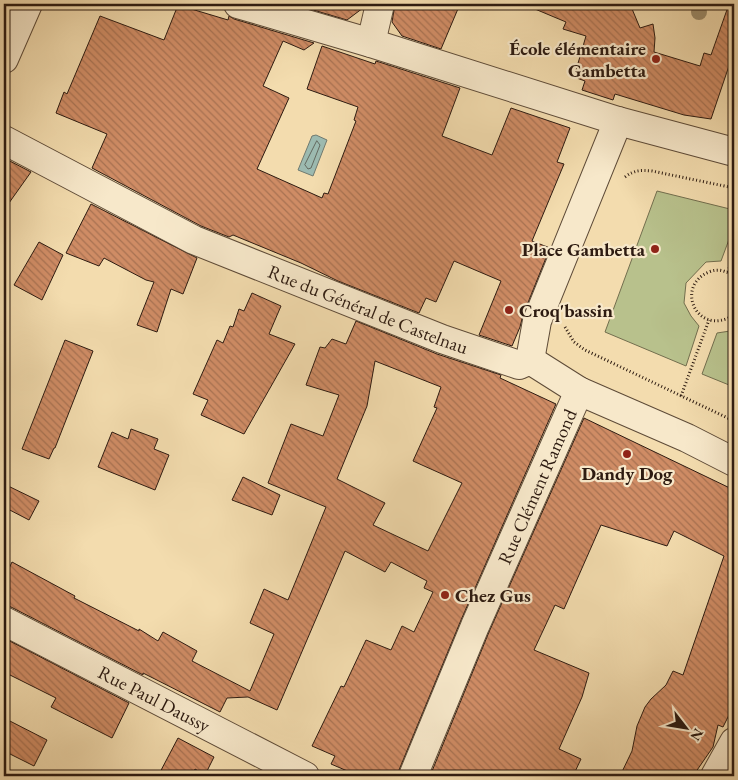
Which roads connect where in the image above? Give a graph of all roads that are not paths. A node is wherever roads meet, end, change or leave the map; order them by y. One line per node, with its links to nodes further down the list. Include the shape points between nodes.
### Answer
1 (28, 4): 5 (street)
2 (238, 4): 4 (street)
3 (380, 4): 4 (street)
4 (372, 44): 6 (street)
5 (4, 59)
6 (618, 121): 8 (street); 9 (street, via 537,320)
7 (4, 140): 9 (street, Rue du Général de Castelnau, via 194,240 519,366)
8 (734, 152)
9 (530, 360): 10 (street)
10 (579, 391): 11 (street); 15 (street, Rue Clément Ramond)
11 (734, 462)
12 (4, 621): 14 (street, Rue Paul Daussy)
13 (734, 742): 16 (street)
14 (305, 776)
15 (413, 776)
16 (715, 776)

